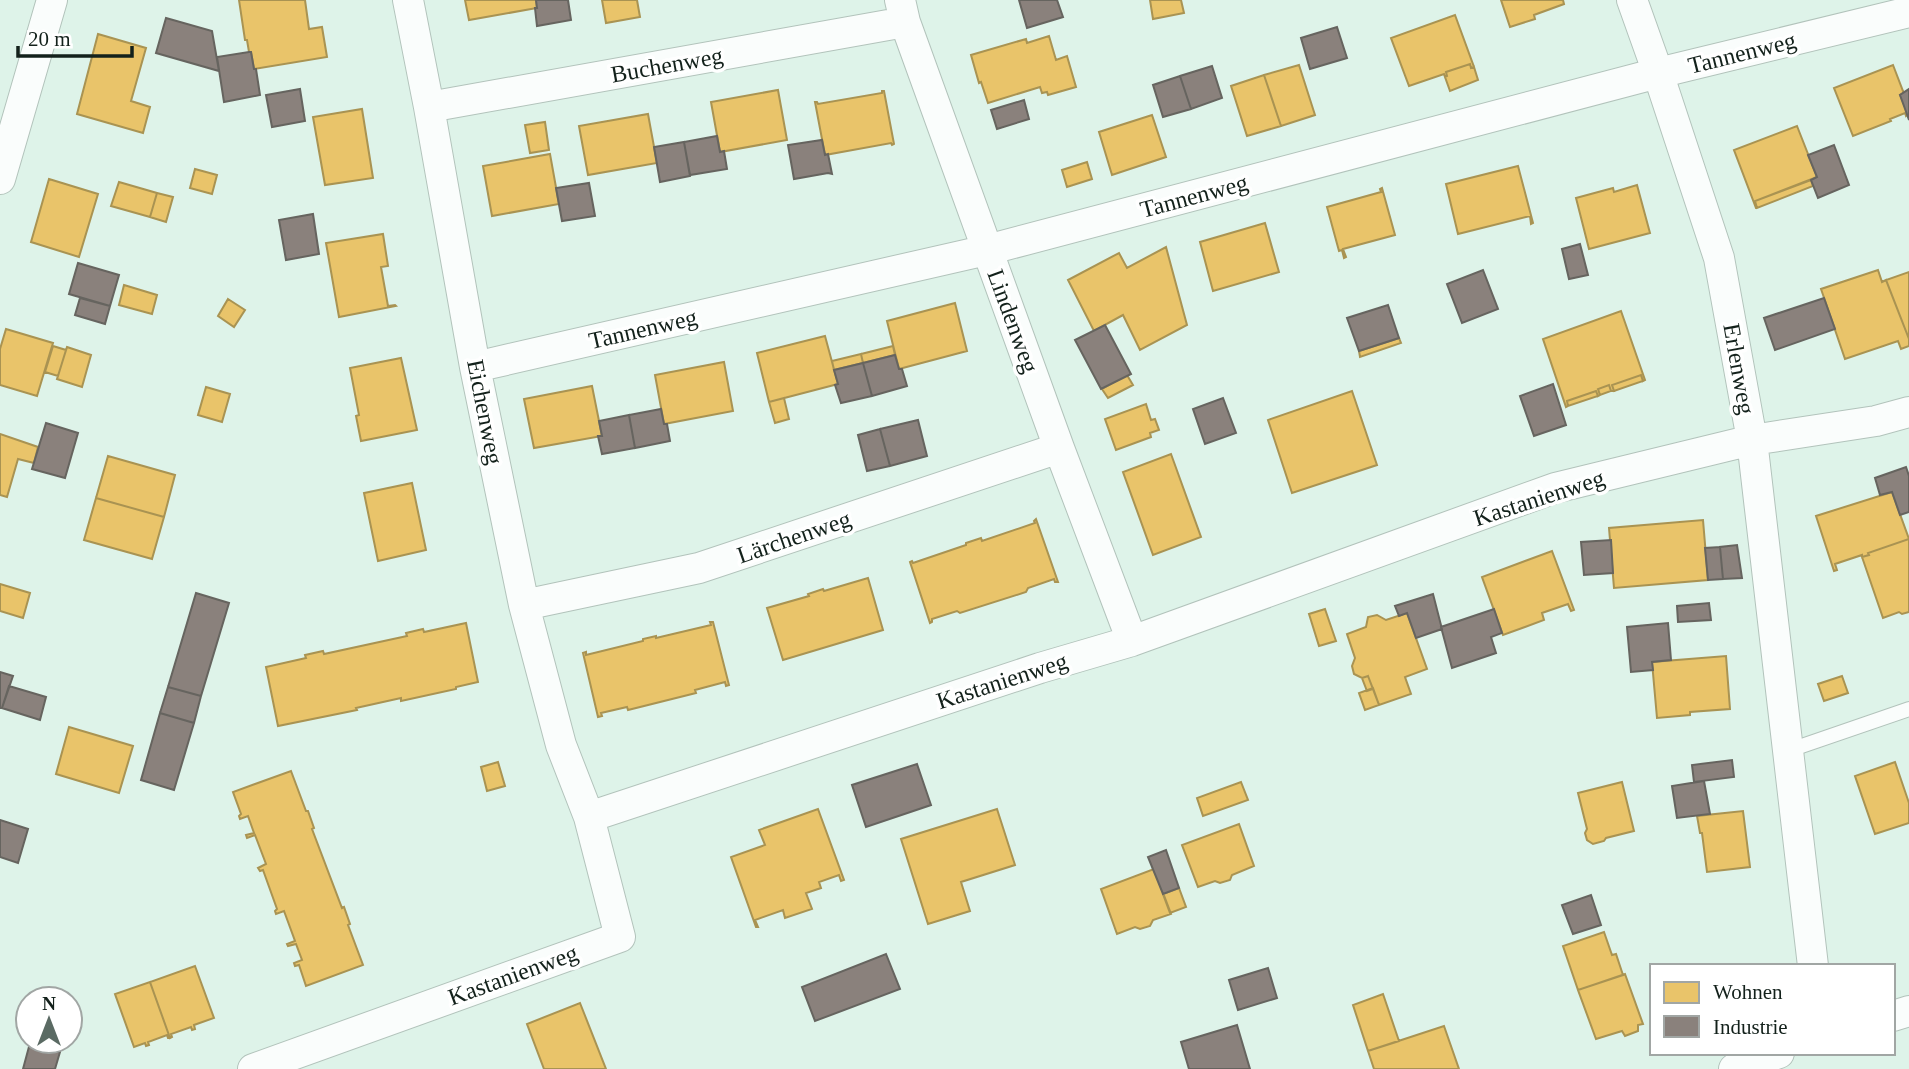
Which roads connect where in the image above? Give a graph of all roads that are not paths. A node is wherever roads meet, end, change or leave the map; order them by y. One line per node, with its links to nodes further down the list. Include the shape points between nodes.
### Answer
1 (52, 0): 8 (street)
2 (408, 0): 7 (street, Eichenweg)
3 (1632, 0): 6 (street, Erlenweg)
4 (902, 11): 7 (street, Buchenweg); 9 (street, Lindenweg)
5 (1909, 12): 6 (street, Tannenweg)
6 (1658, 73): 9 (street, Tannenweg); 12 (street, Erlenweg, via 1719,258)
7 (429, 107): 10 (street, Eichenweg)
8 (0, 178)
9 (987, 250): 10 (street, Tannenweg); 13 (street, Lindenweg)
10 (475, 367): 14 (street, Eichenweg)
11 (1909, 412): 12 (street, Kastanienweg)
12 (1752, 440): 15 (street, Kastanienweg, via 1555,488); 17 (street, Erlenweg)
13 (1059, 448): 14 (street, Lärchenweg, via 699,568); 15 (street, Lindenweg)
14 (524, 605): 18 (street, Eichenweg, via 561,745)
15 (1132, 641): 18 (street, Kastanienweg)
16 (1909, 709): 17 (lane)
17 (1787, 751): 19 (street, Erlenweg)
18 (590, 817): 21 (street, Kastanienweg, via 620,937)
19 (1813, 964)
20 (1773, 1055): 22 (street)
21 (253, 1069)
22 (1734, 1069)

